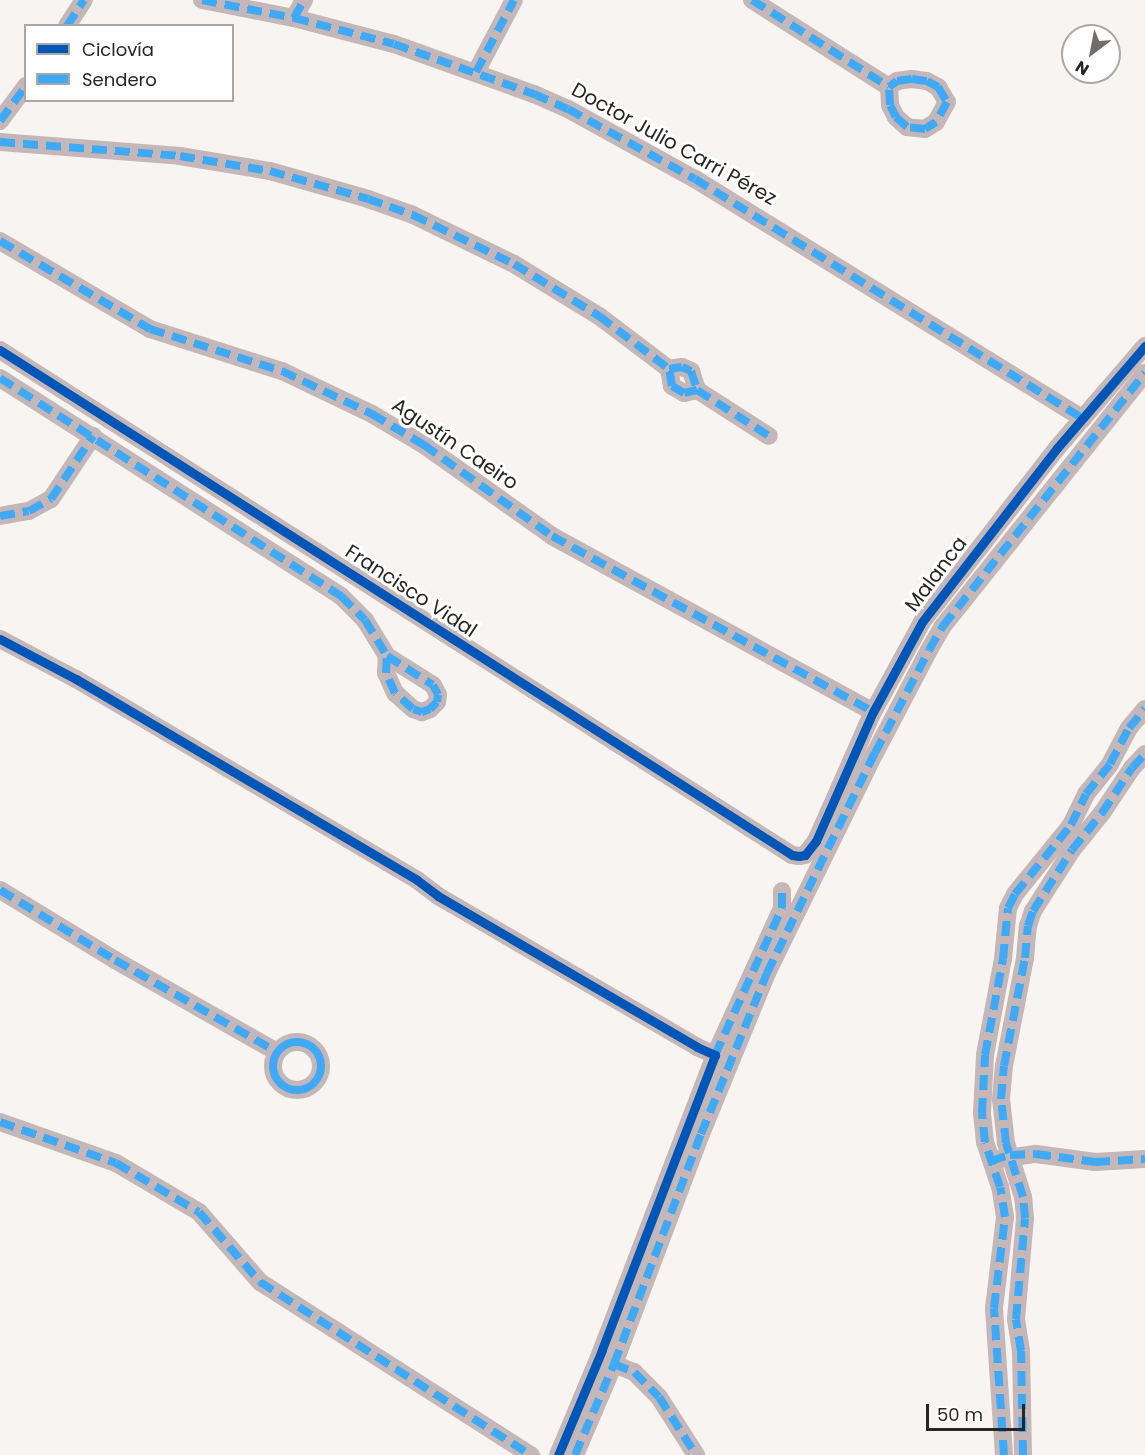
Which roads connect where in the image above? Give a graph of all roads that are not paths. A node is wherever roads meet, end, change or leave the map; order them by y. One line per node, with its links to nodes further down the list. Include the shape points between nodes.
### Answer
1 (84, 0): 7 (street)
2 (202, 0): 6 (street, Doctor Julio Carri Pérez)
3 (304, 0): 6 (street)
4 (514, 0): 8 (street)
5 (752, 0): 9 (street)
6 (294, 18): 8 (street, Doctor Julio Carri Pérez, via 394,44)
7 (68, 24)
8 (476, 72): 18 (street, Doctor Julio Carri Pérez, via 568,109 658,157)
9 (889, 87)
10 (24, 89): 11 (street)
11 (0, 122)
12 (0, 142): 20 (street, via 180,156 270,171 368,199 423,220 514,264 599,316 669,369 682,367 691,371 697,390)
13 (0, 241): 25 (street, Agustín Caeiro, via 150,329 282,371 372,414 424,445 552,536)
14 (1145, 346): 18 (street, Malanca)
15 (0, 350): 27 (street, Francisco Vidal, via 792,855)
16 (1145, 374): 38 (street, via 943,626 929,650 776,954 700,1134)
17 (0, 378): 19 (street)
18 (1083, 419): 25 (street, Malanca, via 929,611)
19 (93, 436): 21 (street, via 51,499 29,511); 23 (street, via 341,596 366,620)
20 (769, 436)
21 (0, 516)
22 (0, 639): 33 (street, via 76,679 438,896)
23 (387, 656)
24 (1145, 709): 30 (street, via 1086,794 1071,825 1010,902)
25 (873, 712): 27 (street, Malanca, via 816,841)
26 (1145, 754): 31 (street, via 1082,837 1033,911)
27 (805, 855)
28 (0, 890): 32 (street)
29 (782, 891): 33 (street, via 782,908)
30 (1004, 952): 31 (street); 37 (street, via 982,1095 983,1130)
31 (1025, 952): 35 (street, via 1001,1099)
32 (278, 1052)
33 (715, 1055): 42 (street)
34 (0, 1122): 41 (street, via 116,1163 199,1212 260,1282)
35 (1010, 1155): 36 (street, via 1095,1162); 37 (street); 39 (street, via 1025,1218 1016,1312)
36 (1143, 1157)
37 (992, 1161): 40 (street, via 1005,1217 994,1308)
38 (614, 1364): 43 (street); 44 (street, via 634,1372 659,1397)
39 (1022, 1415): 40 (street); 46 (street)
40 (1003, 1418): 45 (street)
41 (531, 1455)
42 (558, 1455)
43 (575, 1455)
44 (696, 1455)
45 (1004, 1455)
46 (1023, 1455)

